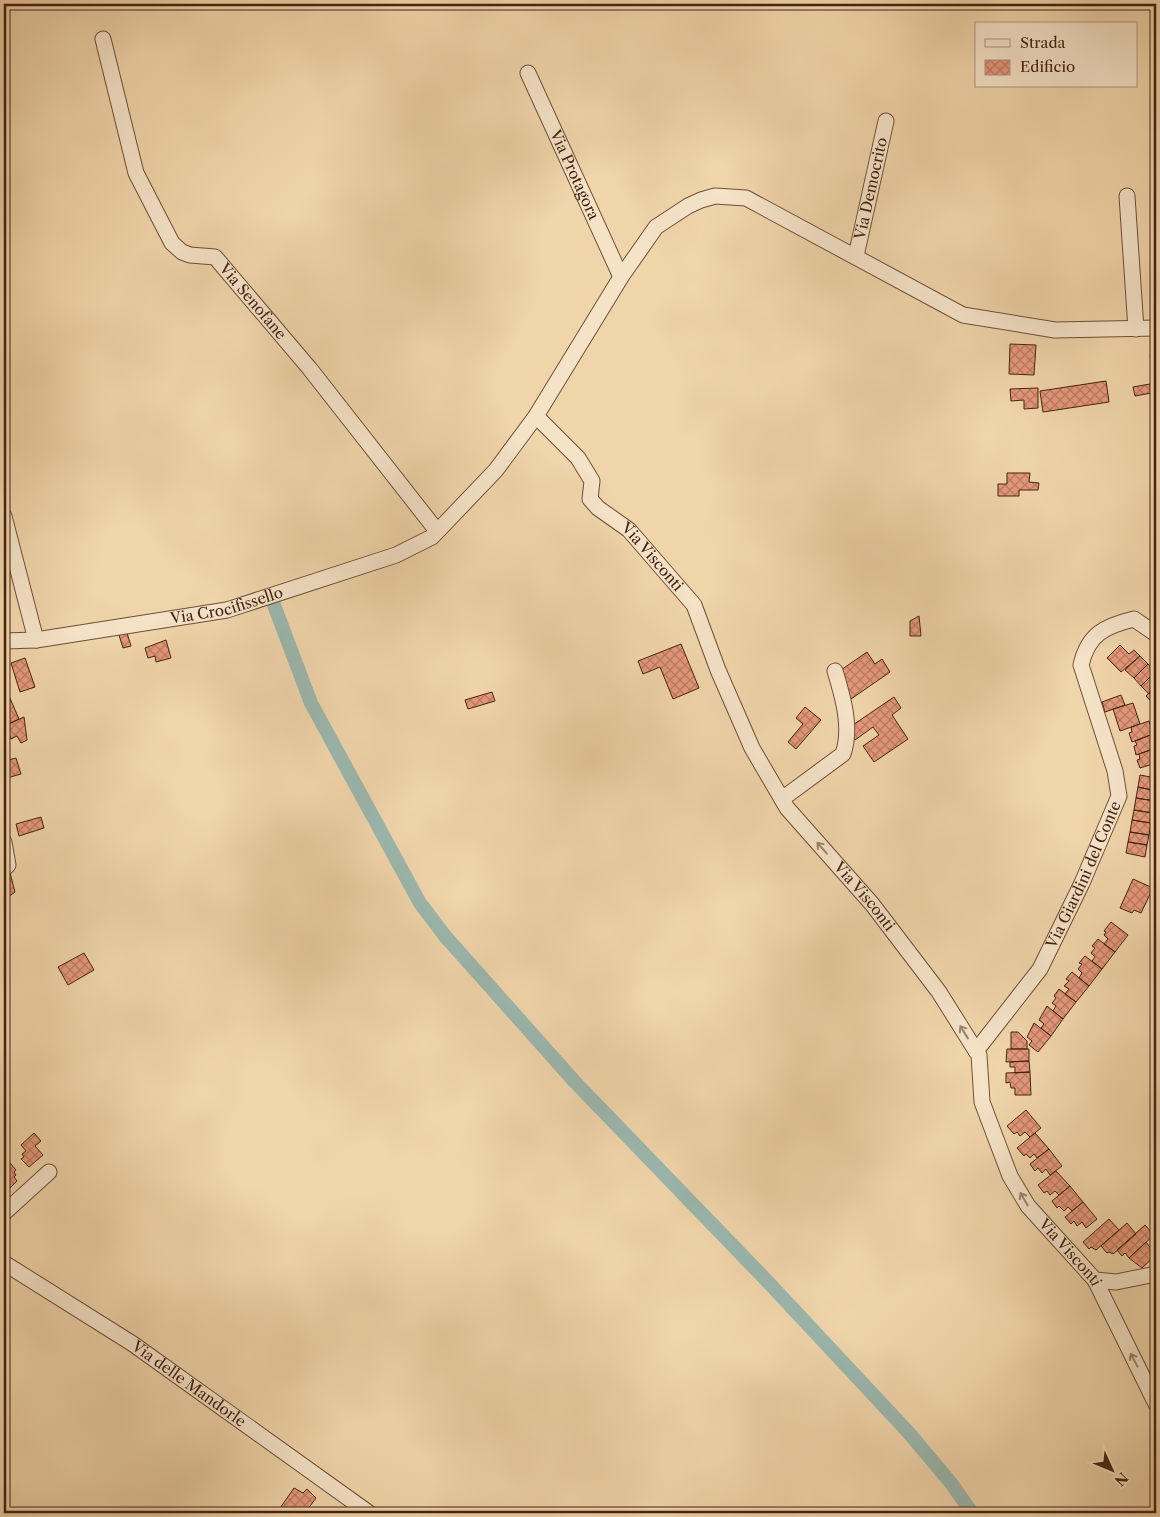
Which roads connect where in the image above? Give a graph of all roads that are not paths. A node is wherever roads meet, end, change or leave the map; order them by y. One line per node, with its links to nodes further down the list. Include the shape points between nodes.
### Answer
1 (103, 39): 11 (street, Via Senofane, via 136,174 172,243 182,252 215,257 310,369)
2 (528, 73): 6 (street, Via Protagora)
3 (886, 121): 5 (street, Via Democrito)
4 (1127, 196): 7 (street)
5 (856, 256): 6 (street, Via Crocifissello, via 746,198 716,196 688,206 656,227); 7 (street, Via Crocifissello, via 963,314 1055,330)
6 (621, 277): 9 (street, Via Crocifissello)
7 (1136, 328): 8 (street, Via Crocifissello)
8 (1156, 328)
9 (536, 416): 11 (street, Via Crocifissello, via 496,470); 16 (street, Via Visconti, via 578,458 592,481 590,499 629,530 694,605 752,748)
10 (4, 516): 13 (street)
11 (437, 531): 13 (street, Via Crocifissello, via 432,537 396,555 227,610)
12 (1156, 634): 19 (street, Via Giardini del Conte, via 1134,619 1103,630 1085,648 1081,665 1116,771 1119,796 1086,876 1040,969)
13 (36, 640): 14 (street, Via Crocifissello)
14 (4, 641)
15 (835, 671): 16 (street, via 845,705 847,744 843,754)
16 (782, 799): 19 (street, Via Visconti, one-way to 16, via 939,992 872,904)
17 (4, 842): 18 (street, via 8,865)
18 (4, 869)
19 (976, 1051): 24 (street, Via Visconti, one-way to 19, via 1028,1206 1010,1176 982,1102 979,1055)
20 (49, 1172): 21 (street)
21 (4, 1213)
22 (4, 1263): 26 (street, Via delle Mandorle, via 133,1344)
23 (1156, 1274): 24 (street, via 1116,1282)
24 (1095, 1280): 25 (street, Via Visconti, one-way to 24)
25 (1156, 1404)
26 (370, 1513)

